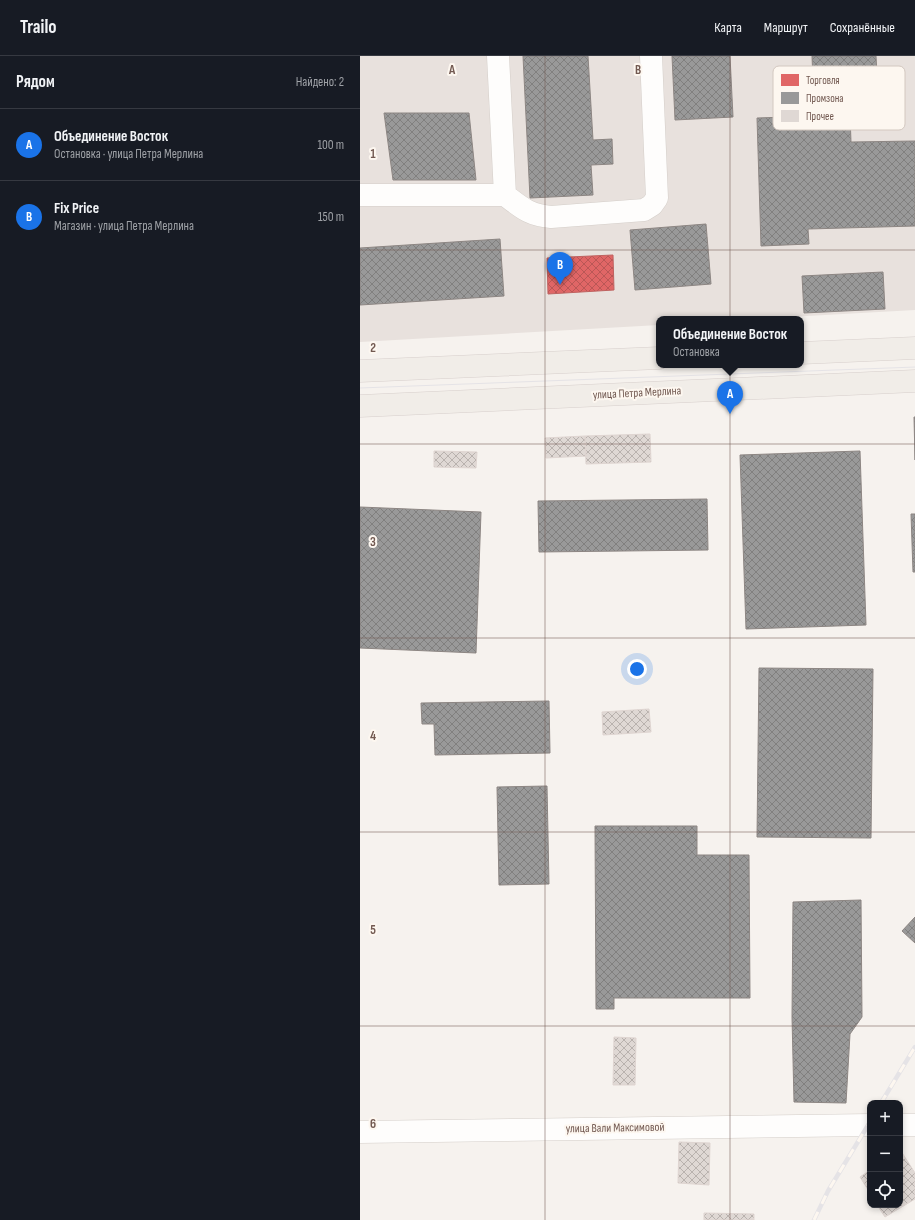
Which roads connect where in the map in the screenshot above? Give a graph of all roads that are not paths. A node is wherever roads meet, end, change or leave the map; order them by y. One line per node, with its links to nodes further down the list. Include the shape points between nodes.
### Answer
1 (498, 56): 4 (street)
2 (651, 56): 4 (street, via 657,198 652,205 644,210 551,217 525,210)
3 (360, 195): 4 (street)
4 (505, 195)
5 (915, 348): 6 (main road)
6 (804, 353)
7 (656, 358): 8 (main road)
8 (360, 371)
9 (915, 381): 10 (main road, улица Петра Мерлина)
10 (360, 406)
11 (867, 1125): 14 (street, улица Вали Максимовой)
12 (903, 1125): 13 (street)
13 (915, 1125)
14 (360, 1132)

